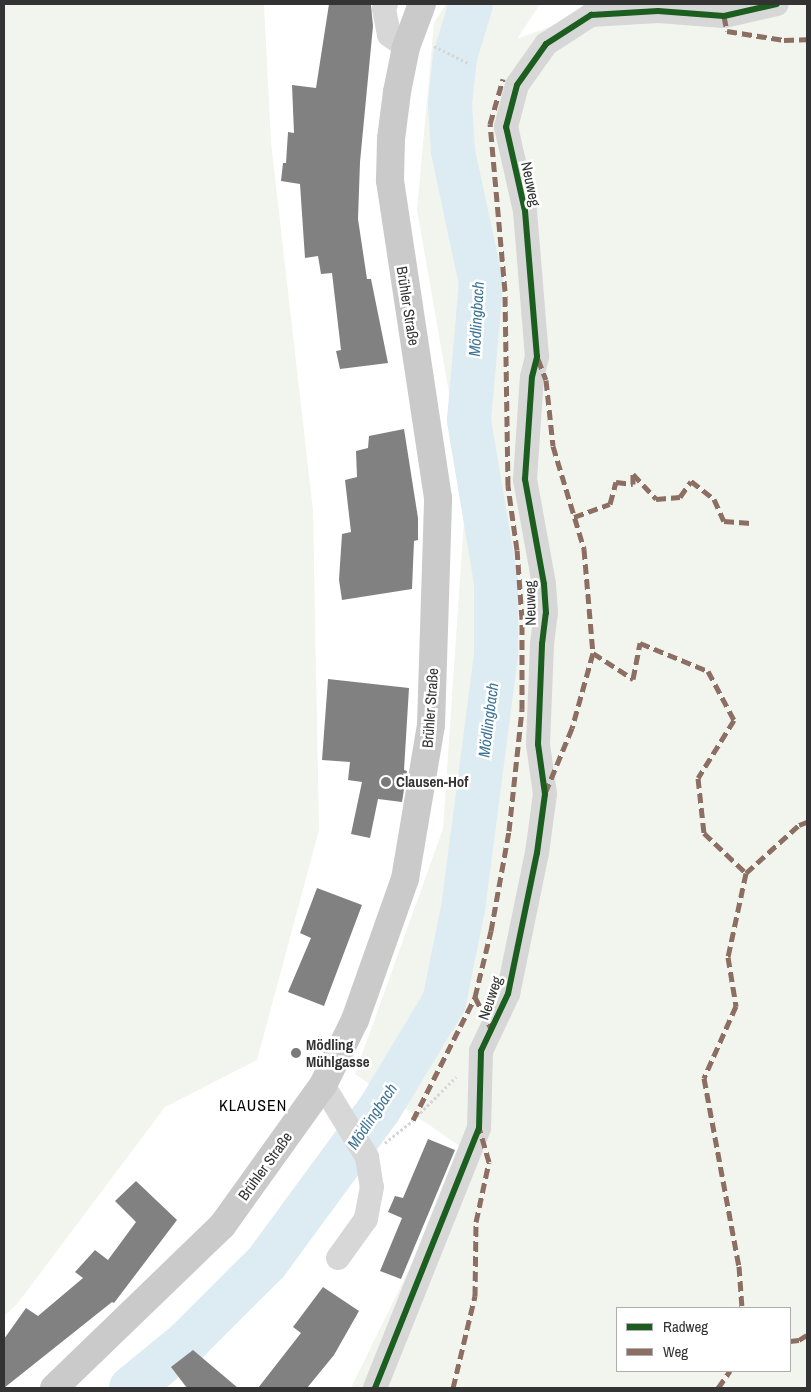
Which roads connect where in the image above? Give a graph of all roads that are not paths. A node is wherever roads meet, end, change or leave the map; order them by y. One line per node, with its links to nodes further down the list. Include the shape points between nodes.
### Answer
1 (386, 4): 6 (street, via 389,35)
2 (422, 4): 6 (main road, Brühler Straße)
3 (685, 4): 5 (street)
4 (777, 4): 5 (street, Neuweg, via 724,16)
5 (658, 12): 10 (street, Neuweg, via 590,15 546,44 517,85 506,126 525,211 537,357 532,377 525,479 544,584 546,614 538,744 545,794 537,853 508,994 481,1051 479,1128)
6 (416, 44): 7 (main road, Brühler Straße, via 395,111 390,180 438,498 431,725 405,879 355,1020)
7 (323, 1085): 8 (street, via 366,1155 372,1186 366,1219); 9 (main road, Brühler Straße, via 222,1226)
8 (338, 1258)
9 (54, 1388)
10 (375, 1388)

